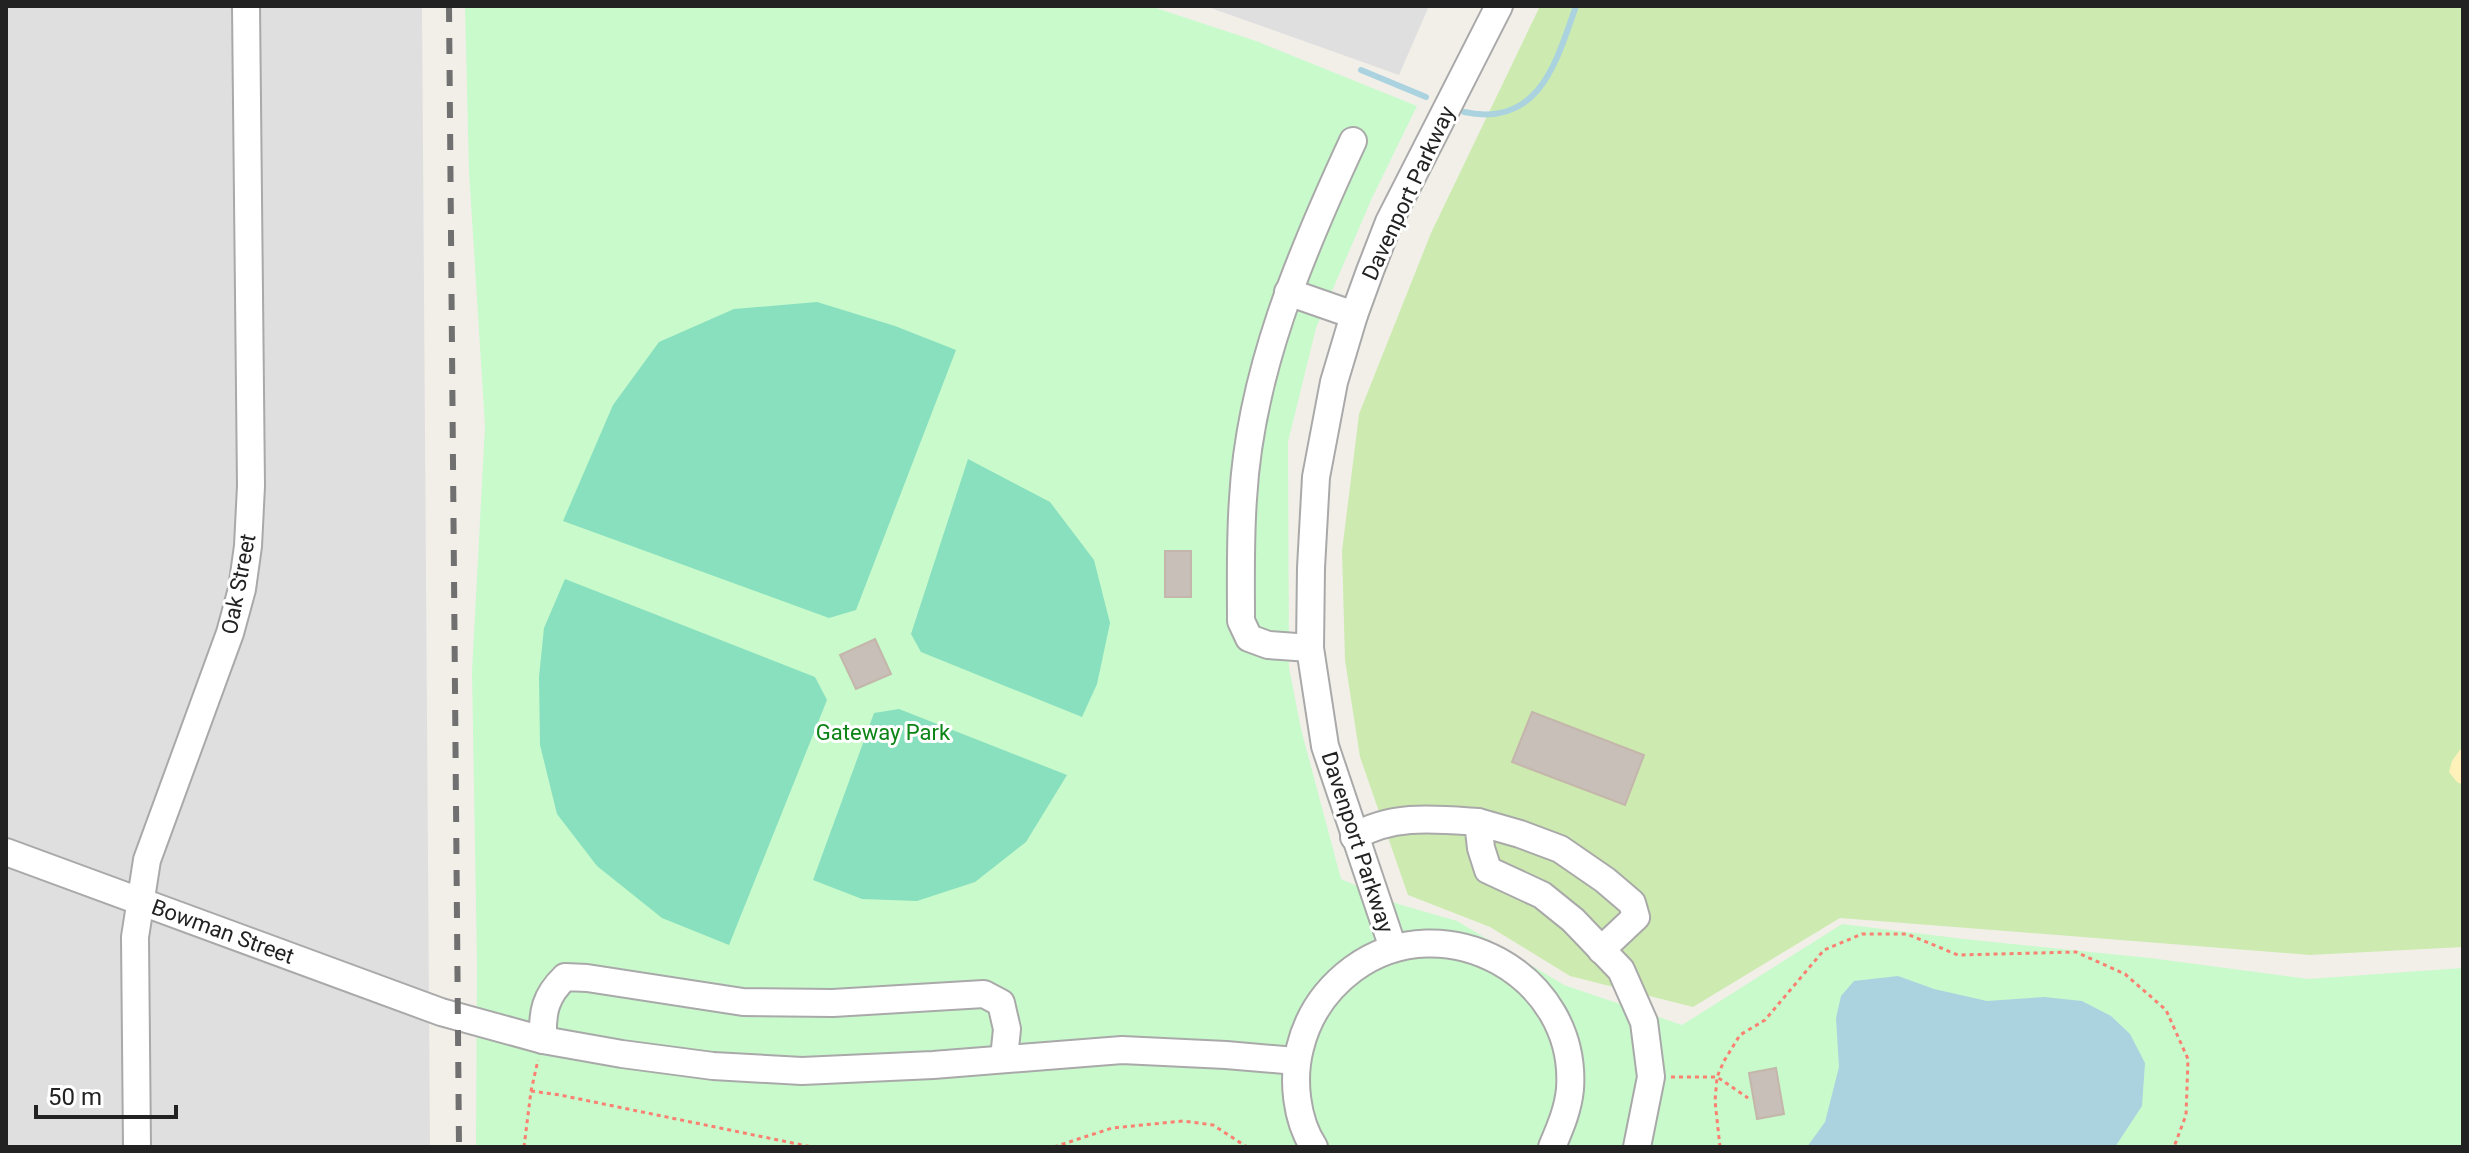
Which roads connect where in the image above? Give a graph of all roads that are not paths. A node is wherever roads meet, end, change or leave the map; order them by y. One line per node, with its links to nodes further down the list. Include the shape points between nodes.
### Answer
1 (246, 6): 10 (street, Oak Street, via 248,546 230,633 147,860)
2 (1499, 6): 5 (street, Davenport Parkway, via 1389,222)
3 (1353, 141): 4 (street)
4 (1288, 292): 5 (street); 6 (street, via 1252,423 1243,498 1241,621 1249,638)
5 (1354, 315): 6 (street, Davenport Parkway, via 1334,382 1316,477)
6 (1310, 648): 8 (street, Davenport Parkway, via 1325,746)
7 (1478, 822): 8 (street, via 1396,820); 12 (street, via 1488,870 1542,895); 12 (street, via 1560,849 1632,903 1636,917)
8 (1354, 837): 11 (street, Davenport Parkway)
9 (6, 852): 10 (street, Bowman Street)
10 (141, 901): 13 (street, Bowman Street, via 441,1012); 16 (street, Oak Street, via 135,937)
11 (1393, 948): 15 (street, Davenport Parkway, via 1339,979 1318,1003); 18 (street, Davenport Parkway, via 1459,945 1490,955 1541,996 1568,1056 1570,1089)
12 (1601, 950): 19 (street, via 1621,970 1644,1022 1651,1077)
13 (543, 1040): 14 (street, Bowman Street, via 713,1066 802,1071); 14 (street, via 542,1016 551,990 565,977 743,1002 984,994 1001,1003 1007,1029)
14 (1004, 1058): 15 (street, Bowman Street, via 1122,1050)
15 (1296, 1061): 17 (street, Davenport Parkway, via 1297,1101)
16 (137, 1147)
17 (1314, 1147)
18 (1552, 1147)
19 (1637, 1147)

